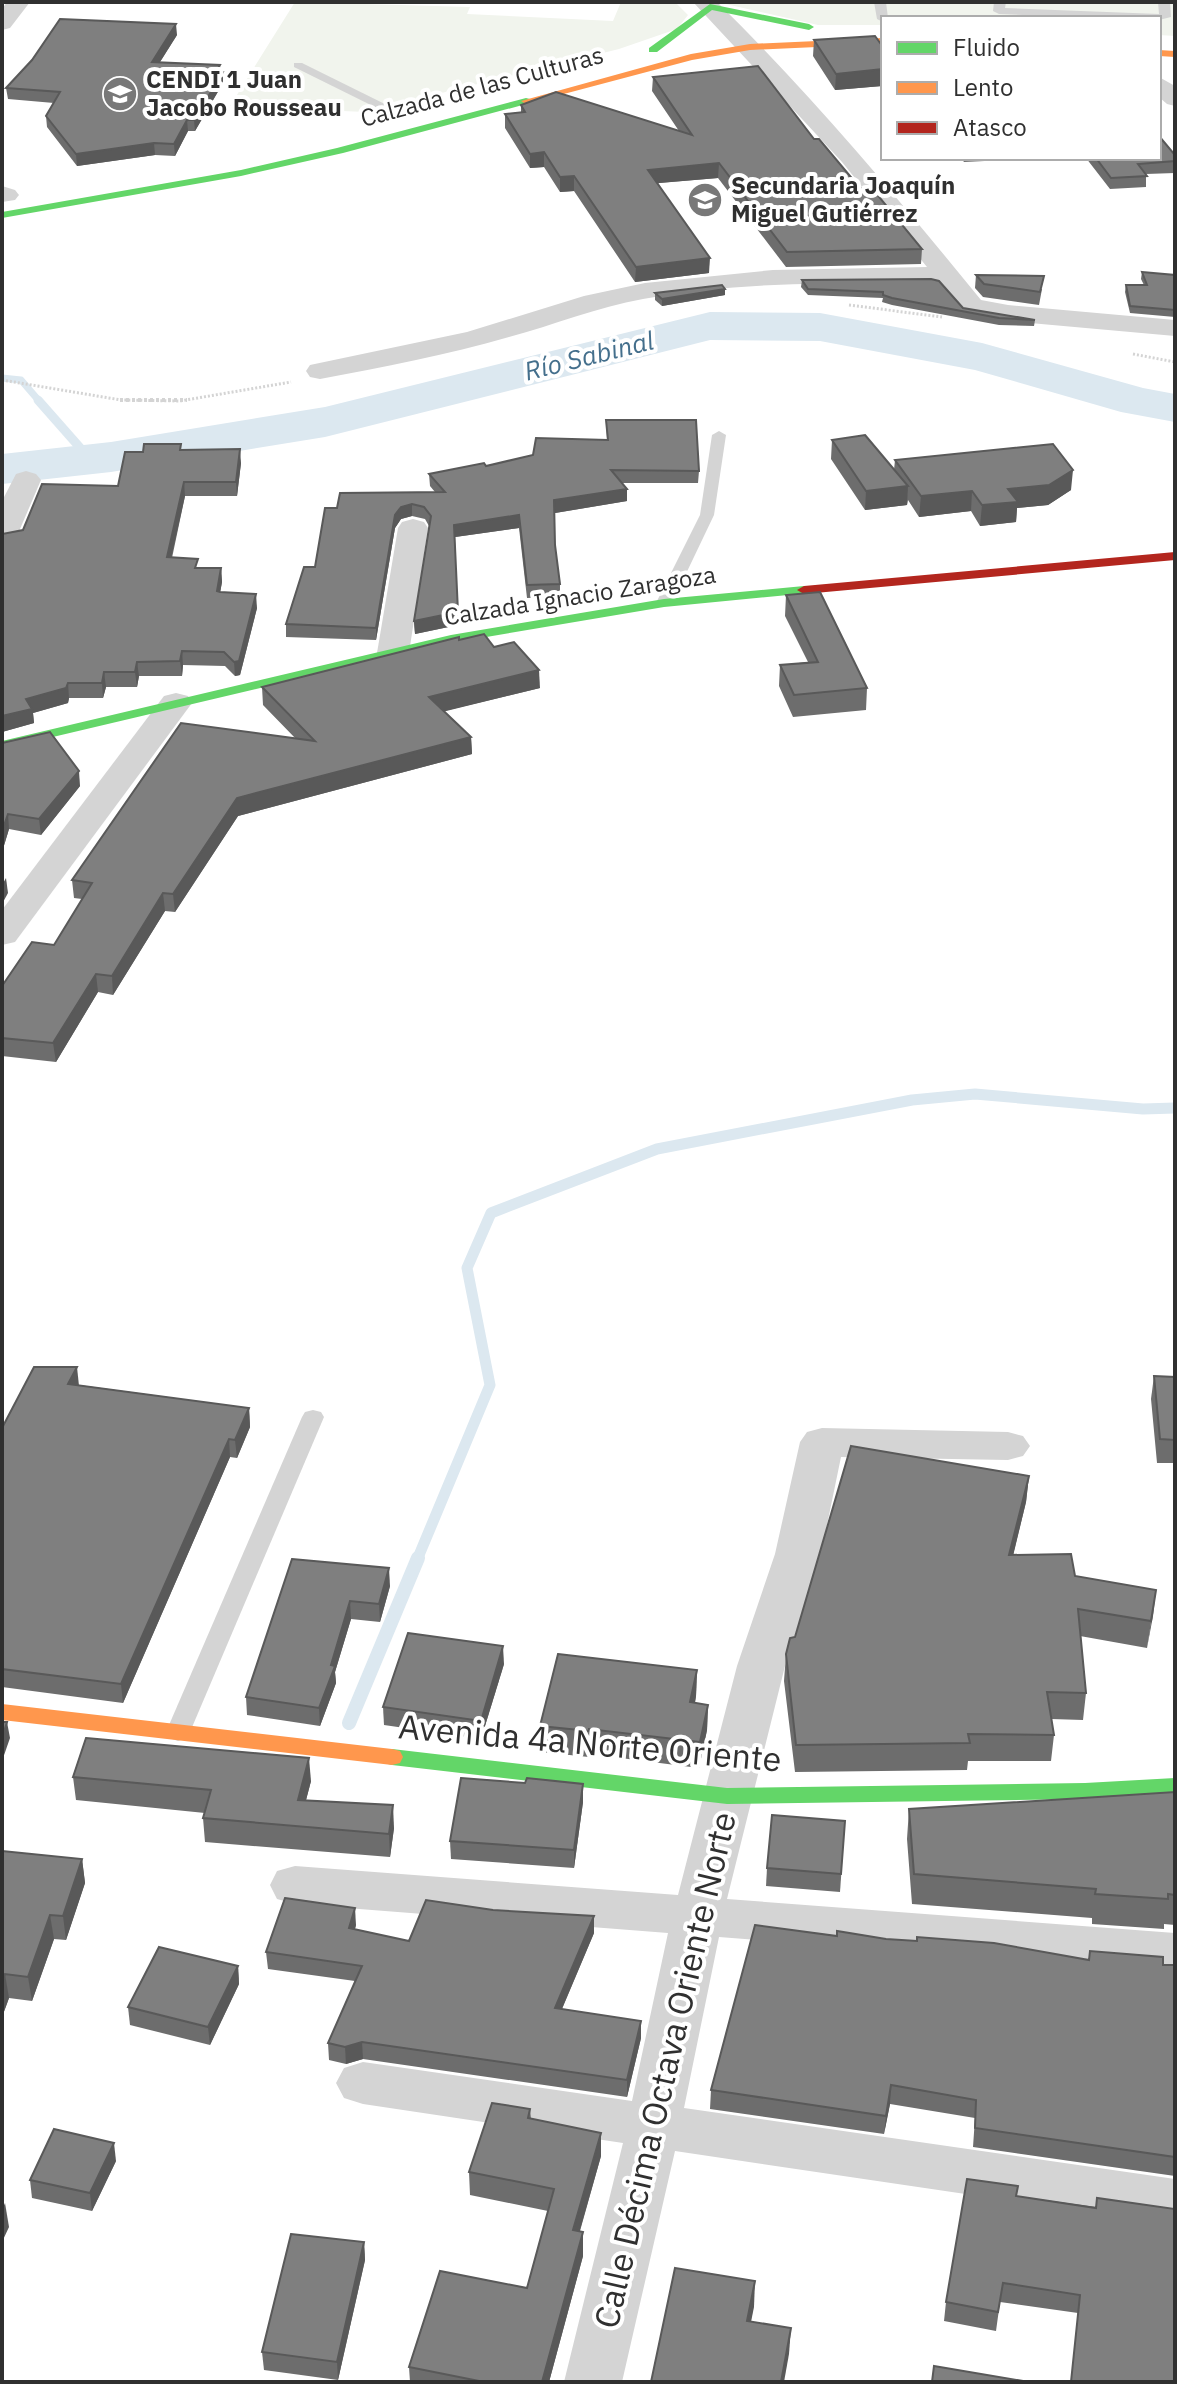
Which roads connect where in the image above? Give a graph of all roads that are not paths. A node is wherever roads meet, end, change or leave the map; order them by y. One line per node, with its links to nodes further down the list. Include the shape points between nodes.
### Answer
1 (19, 2): 5 (street)
2 (1000, 2): 4 (lane, via 999,11)
3 (707, 5): 7 (main road); 8 (street); 10 (main road)
4 (1058, 16)
5 (2, 23)
6 (881, 29): 7 (main road, Calzada de las Culturas)
7 (823, 30): 8 (main road, Calzada de las Culturas)
8 (744, 41): 9 (main road, Calzada de las Culturas); 10 (main road, Calzada de las Culturas); 16 (main road, Calzada de las Culturas, via 339,151); 18 (street, via 851,157)
9 (881, 41)
10 (653, 50): 12 (main road, Calzada de las Culturas)
11 (298, 65): 13 (lane)
12 (532, 80)
13 (404, 112): 14 (main road, Calzada de las Culturas)
14 (368, 121)
15 (169, 166): 16 (main road)
16 (192, 182): 17 (main road, Calzada de las Culturas)
17 (6, 198)
18 (944, 275): 19 (street, via 961,312); 20 (street, via 755,279 604,299 521,326)
19 (1175, 328)
20 (308, 376)
21 (719, 435): 26 (lane, via 707,515)
22 (26, 480): 24 (street)
23 (413, 528): 27 (street)
24 (2, 536)
25 (1175, 556): 26 (main road, Calzada Ignacio Zaragoza)
26 (664, 603): 27 (main road, Calzada Ignacio Zaragoza)
27 (393, 653): 28 (main road, Calzada Ignacio Zaragoza)
28 (176, 703): 29 (main road, Calzada Ignacio Zaragoza); 31 (street)
29 (2, 745)
30 (2, 883): 31 (street)
31 (38, 886): 32 (street)
32 (2, 934)
33 (313, 1417): 36 (lane)
34 (1008, 1446): 38 (street, Calle Décima Octava Oriente Norte, via 822,1442 798,1554)
35 (2, 1712): 36 (main road, Avenida 4a Norte Oriente)
36 (178, 1732): 38 (main road, Avenida 4a Norte Oriente)
37 (1175, 1786): 38 (main road, Avenida 4a Norte Oriente)
38 (727, 1796): 40 (street, Calle Décima Octava Oriente Norte)
39 (295, 1885): 40 (street)
40 (697, 1918): 41 (street); 43 (street, Calle Décima Octava Oriente Norte)
41 (1175, 1953)
42 (363, 2083): 43 (street)
43 (654, 2125): 44 (street); 45 (street, Calle Décima Octava Oriente Norte)
44 (1175, 2202)
45 (593, 2382)

